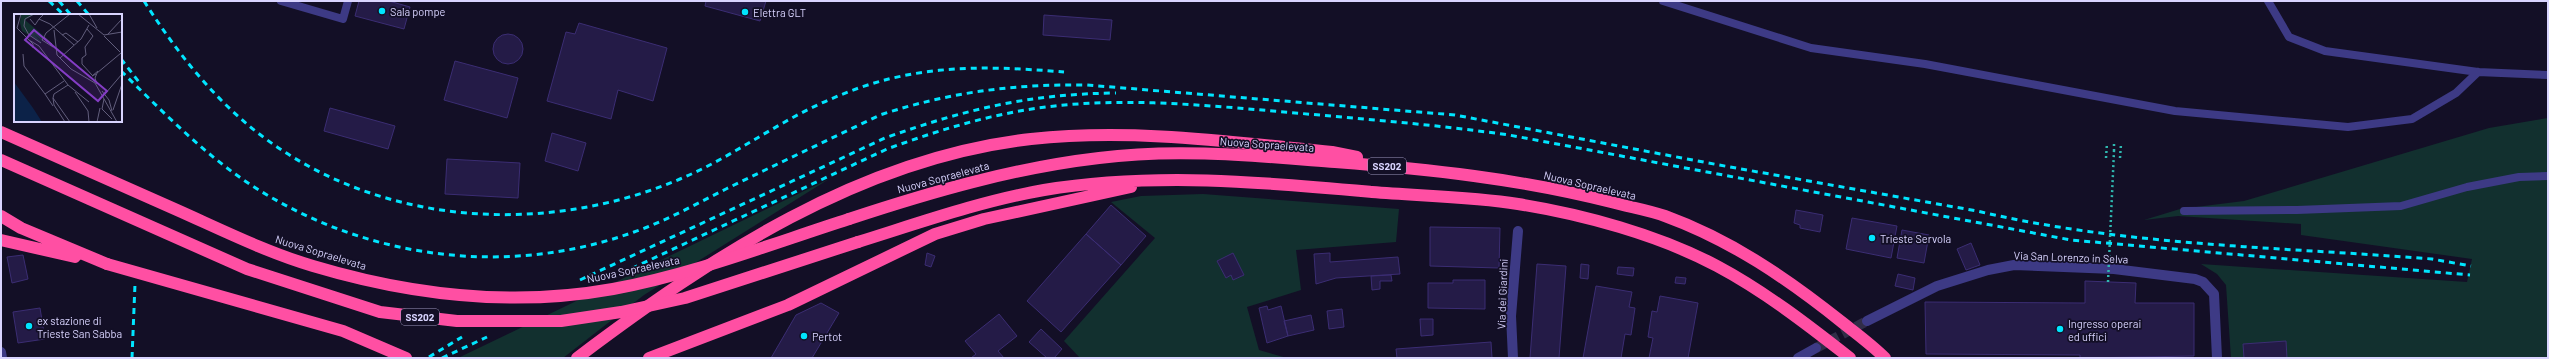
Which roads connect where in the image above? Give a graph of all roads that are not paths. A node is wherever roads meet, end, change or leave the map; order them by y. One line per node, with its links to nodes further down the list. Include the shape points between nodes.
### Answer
1 (281, 1): 2 (lane, via 343,19)
2 (348, 1)
3 (1663, 1): 5 (lane, via 1811,48 1926,64 2175,111 2348,127 2412,119 2454,94)
4 (2268, 1): 5 (lane, via 2290,37 2325,51)
5 (2478, 72): 6 (lane)
6 (2548, 75)
7 (1, 132): 9 (highway, Nuova Sopraelevata / SS202, bridge, via 257,246 312,266 383,285 460,296 566,295 613,289 676,275 748,254 849,219 981,179 1102,157 1231,154)
8 (1, 160): 11 (highway, SS202, bridge, via 247,269 380,312 457,321 561,321 621,312 685,298 987,202 1044,190 1099,183)
9 (1409, 168): 22 (highway, via 1332,152 1173,136 1090,136 1030,140 966,151 911,166 838,195 758,235 656,300); 27 (highway, Nuova Sopraelevata / SS202, via 1541,187 1664,216 1724,242 1795,284)
10 (2548, 176): 12 (lane, via 2519,177 2467,187 2401,206)
11 (1171, 179): 23 (highway, via 984,219 935,234 788,305); 26 (highway, SS202, via 1231,180 1509,203 1573,215 1633,231 1716,266 1804,322)
12 (2184, 211)
13 (1, 216): 16 (highway, via 21,228)
14 (1518, 231): 24 (street, Via dei Giardini, via 1511,316)
15 (1, 240): 16 (highway)
16 (107, 264): 21 (highway, bridge, via 343,331)
17 (1867, 321): 28 (street, Via San Lorenzo in Selva, via 1937,286 1988,270 2014,265 2114,269 2203,282 2214,294)
18 (1816, 348): 25 (street)
19 (1, 352): 20 (street)
20 (2, 358)
21 (406, 358)
22 (577, 358)
23 (650, 358)
24 (1513, 358)
25 (1798, 358)
26 (1850, 358)
27 (1885, 358)
28 (2217, 358)

